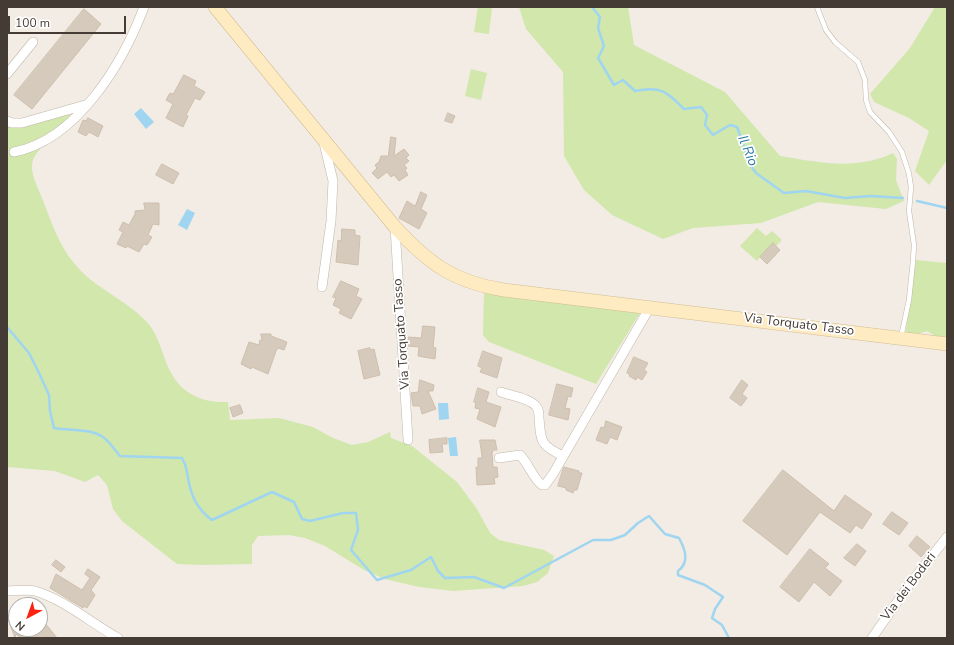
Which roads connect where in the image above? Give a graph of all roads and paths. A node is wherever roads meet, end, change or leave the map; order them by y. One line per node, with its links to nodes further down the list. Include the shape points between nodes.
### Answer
1 (144, 7): 6 (street, via 118,64 98,93)
2 (215, 7): 8 (street, Via Torquato Tasso)
3 (817, 7): 13 (lane, via 826,30 835,42 858,62 865,80 866,100 870,112 902,152 909,174 909,211 914,245 909,300)
4 (33, 42): 5 (street)
5 (7, 74)
6 (86, 105): 7 (street, via 22,123); 9 (street, via 66,126 42,143 27,150)
7 (7, 121)
8 (324, 141): 10 (street, Via Torquato Tasso); 11 (street, Via Torquato Tasso, via 333,181 331,221)
9 (14, 152)
10 (395, 228): 12 (street, Via Torquato Tasso, via 418,252 440,268 471,283 504,290); 16 (street, Via Torquato Tasso)
11 (322, 287)
12 (650, 307): 13 (street, Via Torquato Tasso); 17 (street)
13 (901, 337): 14 (street, Via Torquato Tasso)
14 (947, 344)
15 (501, 392): 17 (street, via 536,405 543,444)
16 (408, 440)
17 (563, 456): 18 (street, via 553,474 542,486 520,455)
18 (499, 458)
19 (947, 537): 22 (street, Via dei Boderi)
20 (7, 591): 21 (street, via 27,590 50,597)
21 (118, 638)
22 (872, 638)

